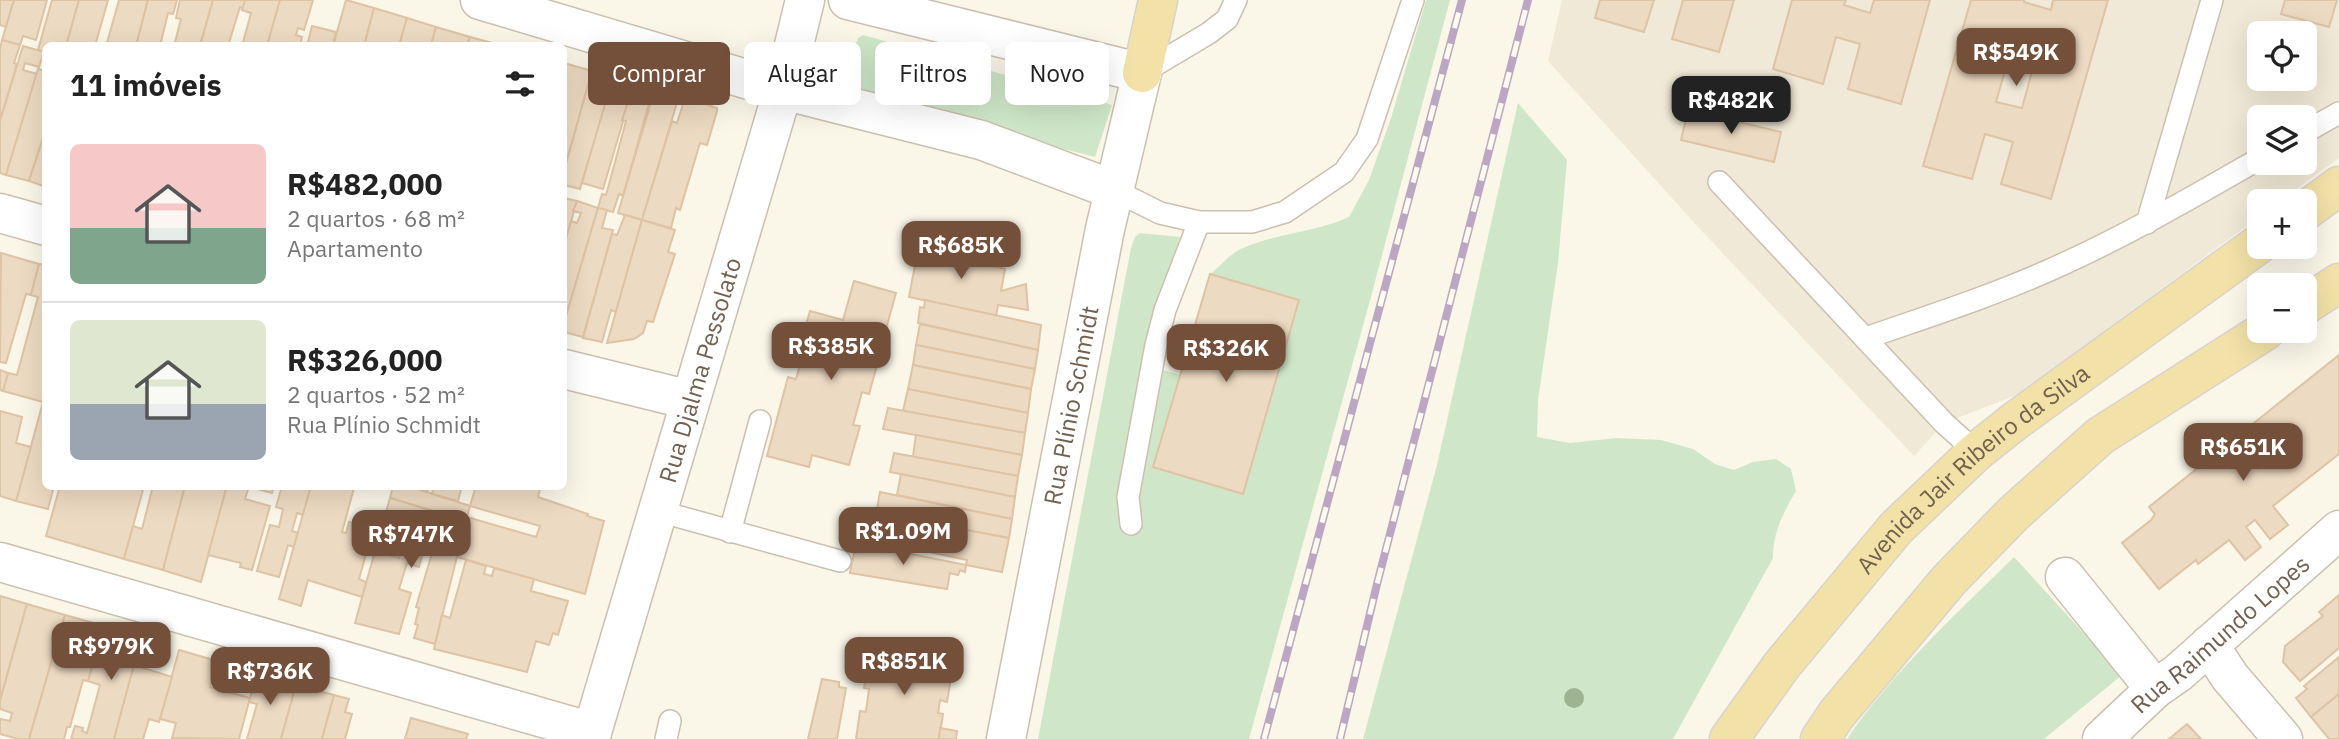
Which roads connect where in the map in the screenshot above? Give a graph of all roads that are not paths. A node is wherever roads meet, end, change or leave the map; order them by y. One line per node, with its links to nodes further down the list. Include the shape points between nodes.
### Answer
1 (480, 0): 10 (street)
2 (806, 0): 8 (street, Rua Djalma Pessolato)
3 (848, 0): 9 (street)
4 (1158, 0): 9 (main road)
5 (1236, 0): 9 (lane, via 1218,26)
6 (1413, 0): 21 (lane, via 1367,139 1345,172 1285,212 1252,222)
7 (2212, 0): 22 (lane)
8 (795, 42)
9 (1142, 73): 18 (street, Rua Plínio Schmidt)
10 (744, 78)
11 (778, 105): 30 (street, Rua Djalma Pessolato)
12 (842, 105): 18 (street, via 981,140)
13 (2339, 113): 14 (lane)
14 (2317, 125)
15 (2247, 166): 22 (lane)
16 (1720, 182): 27 (lane)
17 (2339, 186): 19 (main road)
18 (1114, 190): 21 (lane, via 1160,213); 44 (street, Rua Plínio Schmidt)
19 (2317, 202)
20 (0, 213): 23 (street)
21 (1199, 222): 34 (lane, via 1156,345 1128,497)
22 (2147, 223): 27 (lane, via 2051,270)
23 (42, 225)
24 (2247, 253): 32 (main road, Avenida Jair Ribeiro da Silva)
25 (2339, 283): 26 (main road)
26 (2317, 297)
27 (1867, 338): 32 (lane)
28 (2247, 342): 45 (main road, via 2100,436 2014,514 1949,580)
29 (567, 370): 30 (street)
30 (690, 400): 33 (street, Rua Djalma Pessolato)
31 (760, 421): 36 (lane)
32 (1976, 453): 42 (main road, Avenida Jair Ribeiro da Silva, via 1896,528 1782,665)
33 (658, 511): 36 (lane); 43 (street, Rua Djalma Pessolato)
34 (1131, 524)
35 (2339, 530): 40 (street, Rua Raimundo Lopes)
36 (730, 532): 37 (lane)
37 (840, 561)
38 (0, 562): 43 (street)
39 (2065, 577): 41 (street)
40 (2209, 645): 41 (street, Rua Raimundo Lopes); 47 (street)
41 (2155, 690): 46 (street, Rua Raimundo Lopes)
42 (1743, 733)
43 (591, 736)
44 (1006, 739)
45 (1820, 739)
46 (2102, 739)
47 (2283, 739)

